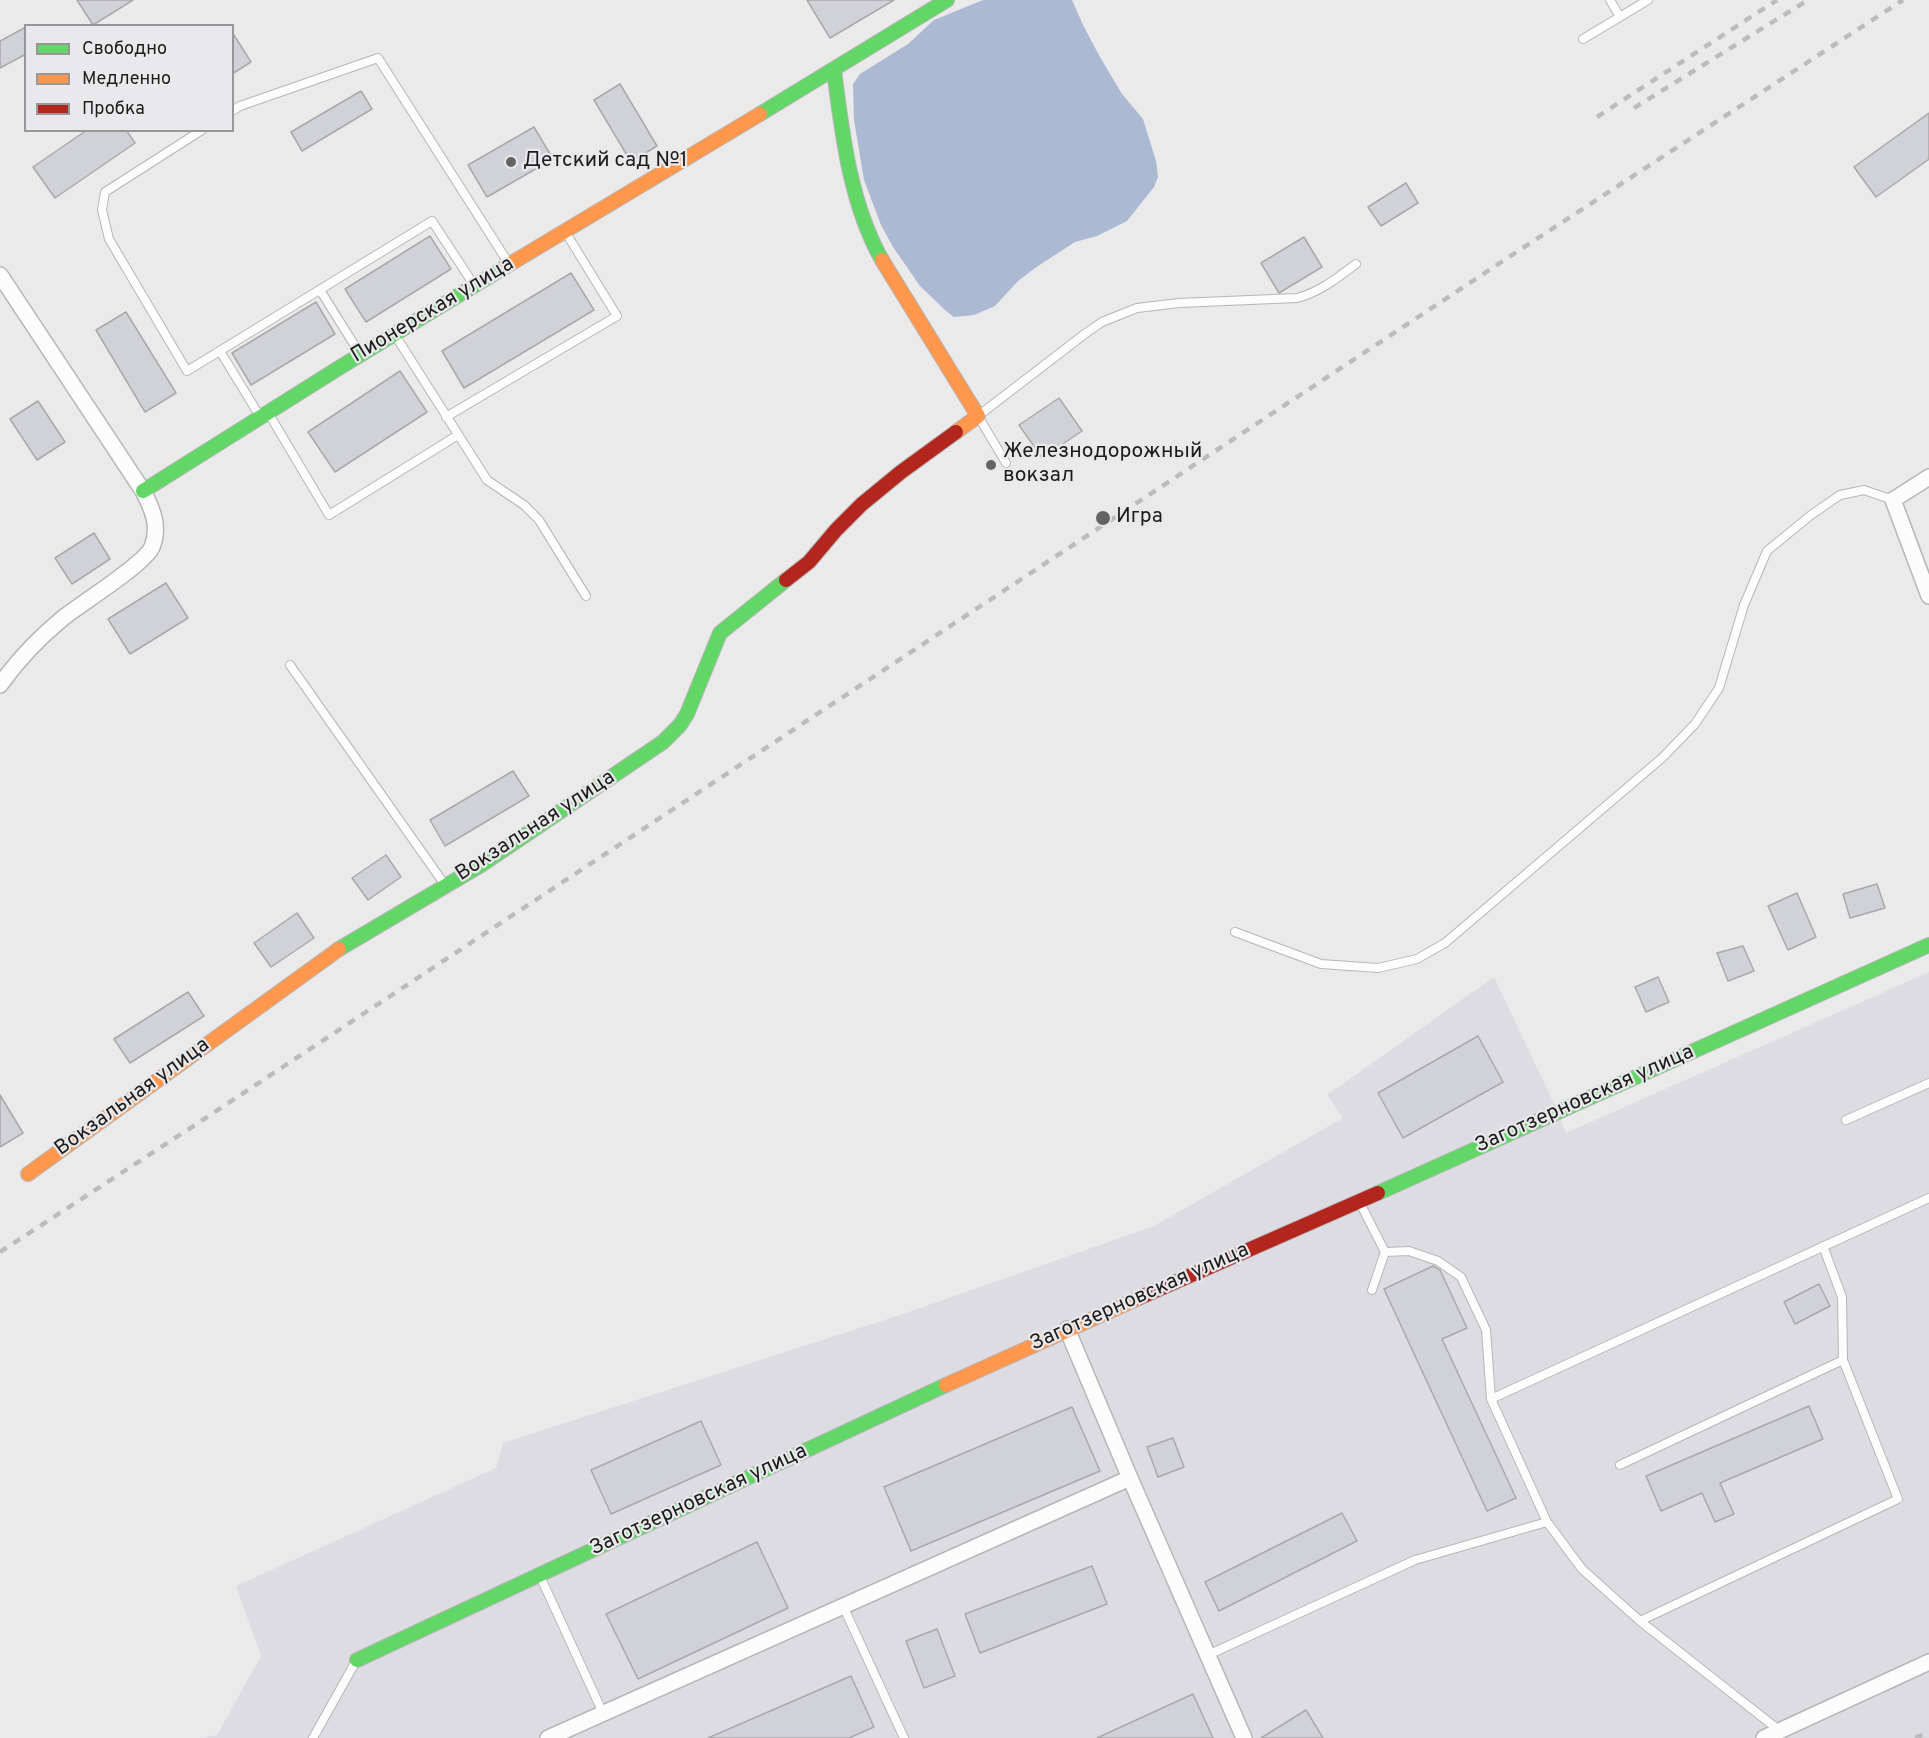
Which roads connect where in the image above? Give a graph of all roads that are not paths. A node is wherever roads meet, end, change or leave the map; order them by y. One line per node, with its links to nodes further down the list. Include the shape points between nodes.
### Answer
1 (947, 0): 6 (street, Пионерская улица)
2 (1610, 0): 4 (lane)
3 (1648, 0): 4 (lane)
4 (1620, 17): 5 (lane)
5 (1583, 39)
6 (834, 70): 9 (street, Пионерская улица); 20 (street, via 853,183 865,224 880,257)
7 (234, 110): 11 (lane, via 378,58)
8 (198, 132): 16 (lane, via 105,192 102,210 109,239 187,371)
9 (566, 232): 11 (street, Пионерская улица); 19 (lane, via 616,316)
10 (1356, 264): 20 (lane, via 1321,290 1297,298 1137,308 1102,322)
11 (510, 265): 13 (street, Пионерская улица)
12 (0, 275): 24 (street)
13 (475, 286): 14 (lane, via 432,221); 15 (street, Пионерская улица)
14 (320, 290): 16 (lane); 17 (lane)
15 (395, 335): 17 (street, Пионерская улица); 19 (lane)
16 (220, 351): 18 (lane)
17 (361, 355): 18 (street, Пионерская улица)
18 (263, 414): 21 (lane, via 329,515); 24 (street, Пионерская улица)
19 (446, 417): 21 (lane)
20 (978, 417): 22 (lane); 30 (street, Вокзальная улица, via 862,504 809,562 720,633 692,702 680,724 663,742)
21 (458, 435): 26 (lane, via 487,480 539,520)
22 (1006, 463)
23 (1929, 477): 25 (street)
24 (143, 491): 29 (street, via 156,528 151,550 62,619)
25 (1893, 500): 27 (street); 31 (lane, via 1864,490 1840,495 1767,551 1744,605 1719,688 1695,724 1662,758 1444,943 1417,958 1378,968 1321,964)
26 (586, 596)
27 (1929, 596)
28 (290, 665): 30 (lane)
29 (0, 685)
30 (446, 886): 35 (street, Вокзальная улица, via 346,943)
31 (1235, 932)
32 (1929, 945): 37 (street, Заготзерновская улица)
33 (1929, 1083): 34 (lane)
34 (1846, 1120)
35 (28, 1174)
36 (1929, 1198): 38 (lane)
37 (1359, 1201): 39 (lane); 41 (street, Заготзерновская улица)
38 (1823, 1246): 42 (lane, via 1842,1298); 43 (lane)
39 (1385, 1252): 40 (lane); 43 (lane, via 1409,1251 1438,1261 1461,1277 1486,1330)
40 (1372, 1290)
41 (1067, 1329): 45 (street); 47 (street, Заготзерновская улица)
42 (1843, 1360): 44 (lane); 49 (lane, via 1898,1499)
43 (1491, 1399): 46 (lane)
44 (1620, 1465)
45 (1130, 1478): 48 (street); 50 (street)
46 (1547, 1522): 49 (lane, via 1582,1569); 50 (lane, via 1415,1560)
47 (539, 1575): 51 (street, Заготзерновская улица); 53 (lane)
48 (843, 1606): 53 (street); 58 (lane)
49 (1640, 1621): 54 (lane)
50 (1208, 1655): 59 (street)
51 (357, 1660): 56 (lane)
52 (1929, 1662): 54 (street)
53 (603, 1713): 55 (street)
54 (1780, 1731): 60 (street)
55 (570, 1733): 57 (street)
56 (312, 1737)
57 (548, 1738)
58 (904, 1738)
59 (1244, 1738)
60 (1764, 1738)

